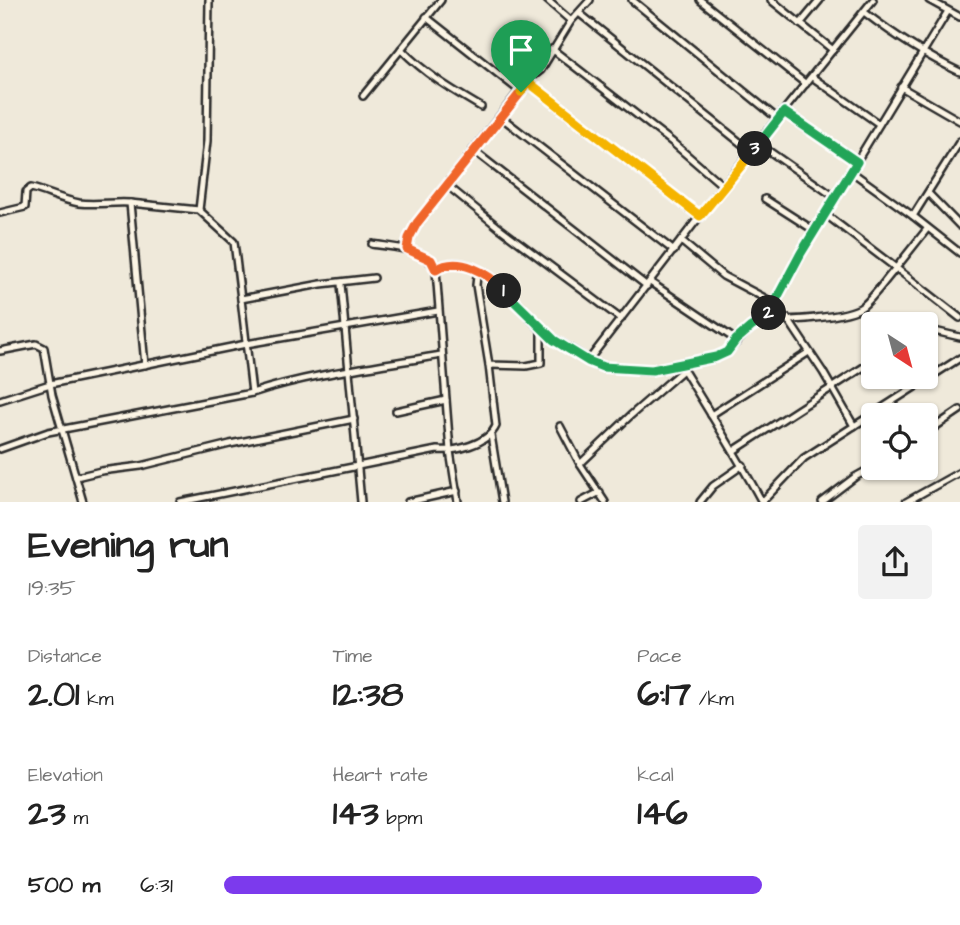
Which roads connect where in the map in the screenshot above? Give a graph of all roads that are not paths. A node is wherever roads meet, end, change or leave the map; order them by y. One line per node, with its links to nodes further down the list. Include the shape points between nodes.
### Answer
1 (209, 0): 47 (street, via 207,141)
2 (441, 0): 14 (street)
3 (547, 0): 16 (street)
4 (590, 0): 13 (street)
5 (632, 0): 32 (street)
6 (700, 0): 25 (street)
7 (771, 0): 17 (street)
8 (820, 0): 17 (street)
9 (873, 0): 12 (street)
10 (929, 0): 11 (street)
11 (948, 11): 15 (street); 21 (street)
12 (864, 12): 20 (street); 21 (street)
13 (579, 13): 16 (street); 38 (street)
14 (426, 17): 18 (street); 27 (street)
15 (960, 17)
16 (571, 22): 19 (street)
17 (800, 24): 20 (street)
18 (401, 49): 28 (street); 29 (street, via 445,87)
19 (552, 49): 24 (street, via 541,70); 42 (street)
20 (833, 50): 23 (street)
21 (923, 52): 22 (street); 26 (street)
22 (960, 72)
23 (812, 77): 25 (street); 34 (street)
24 (527, 81): 27 (street); 50 (street)
25 (806, 84): 30 (street)
26 (901, 87): 33 (street); 34 (street)
27 (521, 92): 31 (street)
28 (363, 96)
29 (481, 107)
30 (784, 112): 32 (street); 39 (street)
31 (501, 117): 37 (street); 58 (street)
32 (778, 119): 36 (street)
33 (960, 121)
34 (879, 124): 39 (street)
35 (960, 141): 43 (street)
36 (759, 144): 38 (street); 44 (street)
37 (473, 150): 41 (street); 65 (street)
38 (752, 152): 42 (street)
39 (857, 162): 40 (street)
40 (852, 172): 44 (street); 51 (street)
41 (448, 186): 57 (street, via 417,223); 72 (street)
42 (723, 186): 50 (street)
43 (928, 193): 51 (street); 52 (street)
44 (836, 198): 49 (street)
45 (765, 199): 54 (street)
46 (130, 203): 47 (street); 48 (street, via 78,202 31,188 24,208); 84 (street)
47 (199, 210): 66 (street, via 234,242)
48 (0, 214)
49 (825, 214): 54 (street); 60 (street)
50 (700, 216): 55 (street)
51 (913, 216): 53 (street)
52 (960, 226)
53 (927, 229): 59 (street); 60 (street)
54 (816, 231): 67 (street)
55 (681, 241): 58 (street); 67 (street, via 723,276)
56 (372, 244): 57 (street)
57 (407, 249): 61 (street, via 431,260)
58 (674, 251): 65 (street)
59 (960, 253)
60 (896, 268): 69 (street); 71 (street, via 862,308 803,321)
61 (436, 270): 62 (street, via 455,264); 68 (street)
62 (482, 272): 74 (street); 85 (street, via 475,285)
63 (374, 278): 64 (street)
64 (341, 284): 66 (street); 73 (street)
65 (648, 284): 72 (street); 77 (street)
66 (242, 299): 78 (street)
67 (774, 303): 70 (street)
68 (438, 311): 73 (street); 81 (street)
69 (960, 317)
70 (766, 318): 71 (street); 77 (street)
71 (787, 318): 80 (street)
72 (621, 319): 83 (street)
73 (344, 326): 78 (street); 88 (street)
74 (541, 330): 83 (street); 85 (street, via 541,363)
75 (938, 332): 76 (street)
76 (960, 337)
77 (736, 340): 86 (street, via 727,352)
78 (246, 344): 84 (street); 91 (street)
79 (0, 351): 89 (street, via 43,346)
80 (809, 352): 90 (street); 96 (street)
81 (441, 355): 88 (street); 93 (street)
82 (960, 358): 100 (street)
83 (588, 361): 86 (street, via 603,367)
84 (145, 365): 89 (street)
85 (489, 365): 102 (street, via 496,426)
86 (682, 367): 96 (street); 106 (street)
87 (861, 369): 90 (street)
88 (348, 372): 91 (street); 97 (street)
89 (50, 384): 92 (street); 101 (street)
90 (832, 387): 100 (street); 104 (street)
91 (252, 393): 101 (street)
92 (0, 400)
93 (446, 400): 95 (street); 105 (street)
94 (960, 410): 98 (street)
95 (396, 411)
96 (711, 415): 104 (street)
97 (354, 419): 107 (street); 111 (street)
98 (938, 425)
99 (560, 426): 106 (street)
100 (854, 426): 114 (street, via 804,458)
101 (63, 430): 103 (street); 111 (street)
102 (491, 435): 105 (street); 120 (street)
103 (0, 449)
104 (734, 450): 108 (street)
105 (450, 451): 107 (street); 112 (street)
106 (580, 464): 113 (street)
107 (357, 465): 116 (street); 117 (street)
108 (743, 465): 123 (street, via 713,486); 124 (street)
109 (861, 474): 126 (street)
110 (959, 474): 127 (street)
111 (76, 477): 115 (street)
112 (457, 491): 118 (street); 119 (street)
113 (600, 492): 121 (street); 122 (street)
114 (772, 493): 124 (street); 125 (street)
115 (83, 502)
116 (180, 502)
117 (361, 502)
118 (408, 502)
119 (458, 502)
120 (502, 502)
121 (580, 502)
122 (605, 502)
123 (700, 502)
124 (762, 502)
125 (777, 502)
126 (822, 502)
127 (906, 502)

